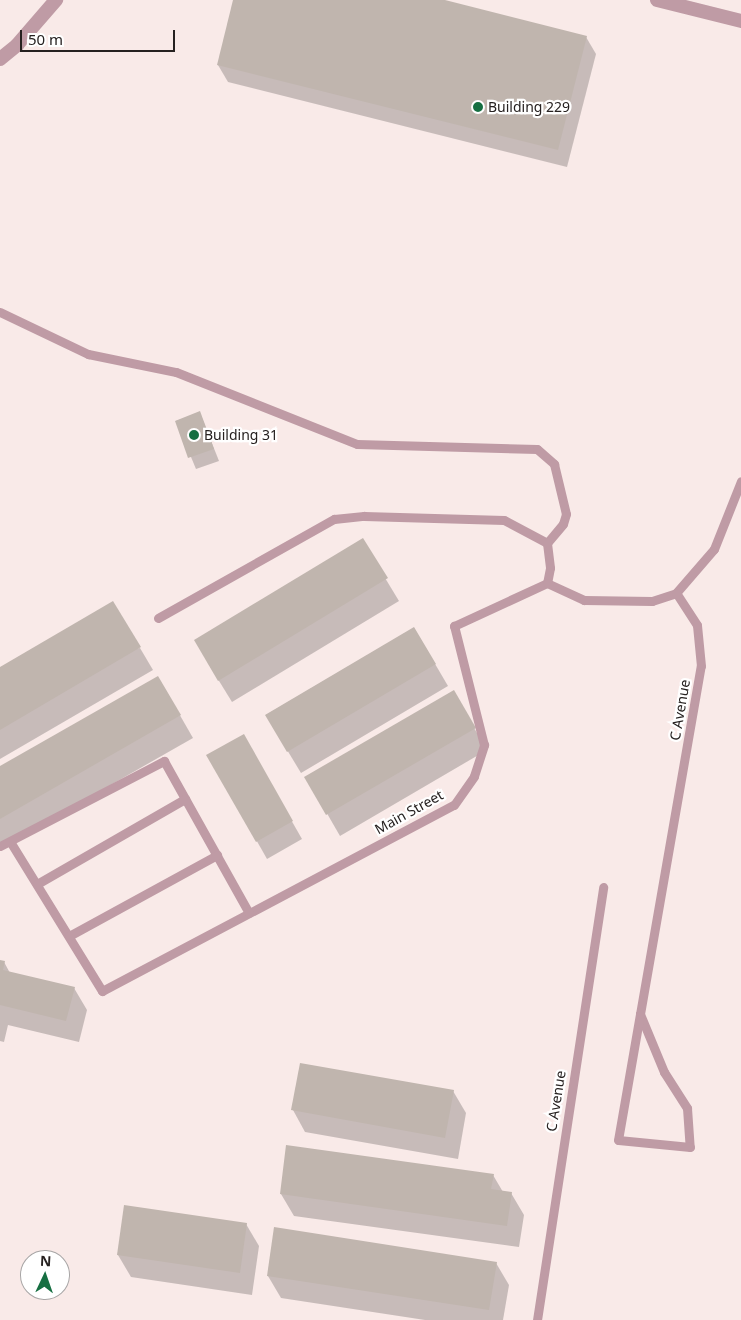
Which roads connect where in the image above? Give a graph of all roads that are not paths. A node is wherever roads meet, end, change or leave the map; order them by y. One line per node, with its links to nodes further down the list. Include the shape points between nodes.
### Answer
1 (56, 0): 5 (street, via 17,45)
2 (656, 0): 3 (street)
3 (684, 3): 4 (street)
4 (741, 21)
5 (0, 59)
6 (0, 312): 8 (lane, via 88,354 176,372 357,444 537,450 554,464 566,514 563,524)
7 (741, 481): 10 (lane, via 714,549)
8 (547, 543): 9 (lane, via 550,568); 11 (lane, via 504,520 364,516 334,519)
9 (547, 583): 10 (lane, via 584,600 652,601); 18 (lane, Main Street, via 454,626 484,745 474,776 454,805)
10 (676, 593): 20 (lane, C Avenue, via 696,625 702,666)
11 (158, 618)
12 (185, 798): 13 (lane, via 164,761); 15 (lane); 16 (lane)
13 (11, 842): 14 (lane); 16 (lane, Main Street)
14 (0, 846)
15 (217, 855): 18 (lane); 19 (lane)
16 (37, 884): 19 (lane, Main Street)
17 (603, 887): 21 (lane, C Avenue)
18 (249, 913): 19 (lane, Main Street, via 102,991)
19 (69, 936)
20 (640, 1014): 20 (lane, C Avenue, via 618,1140 690,1147 687,1108 664,1072)
21 (538, 1320)

